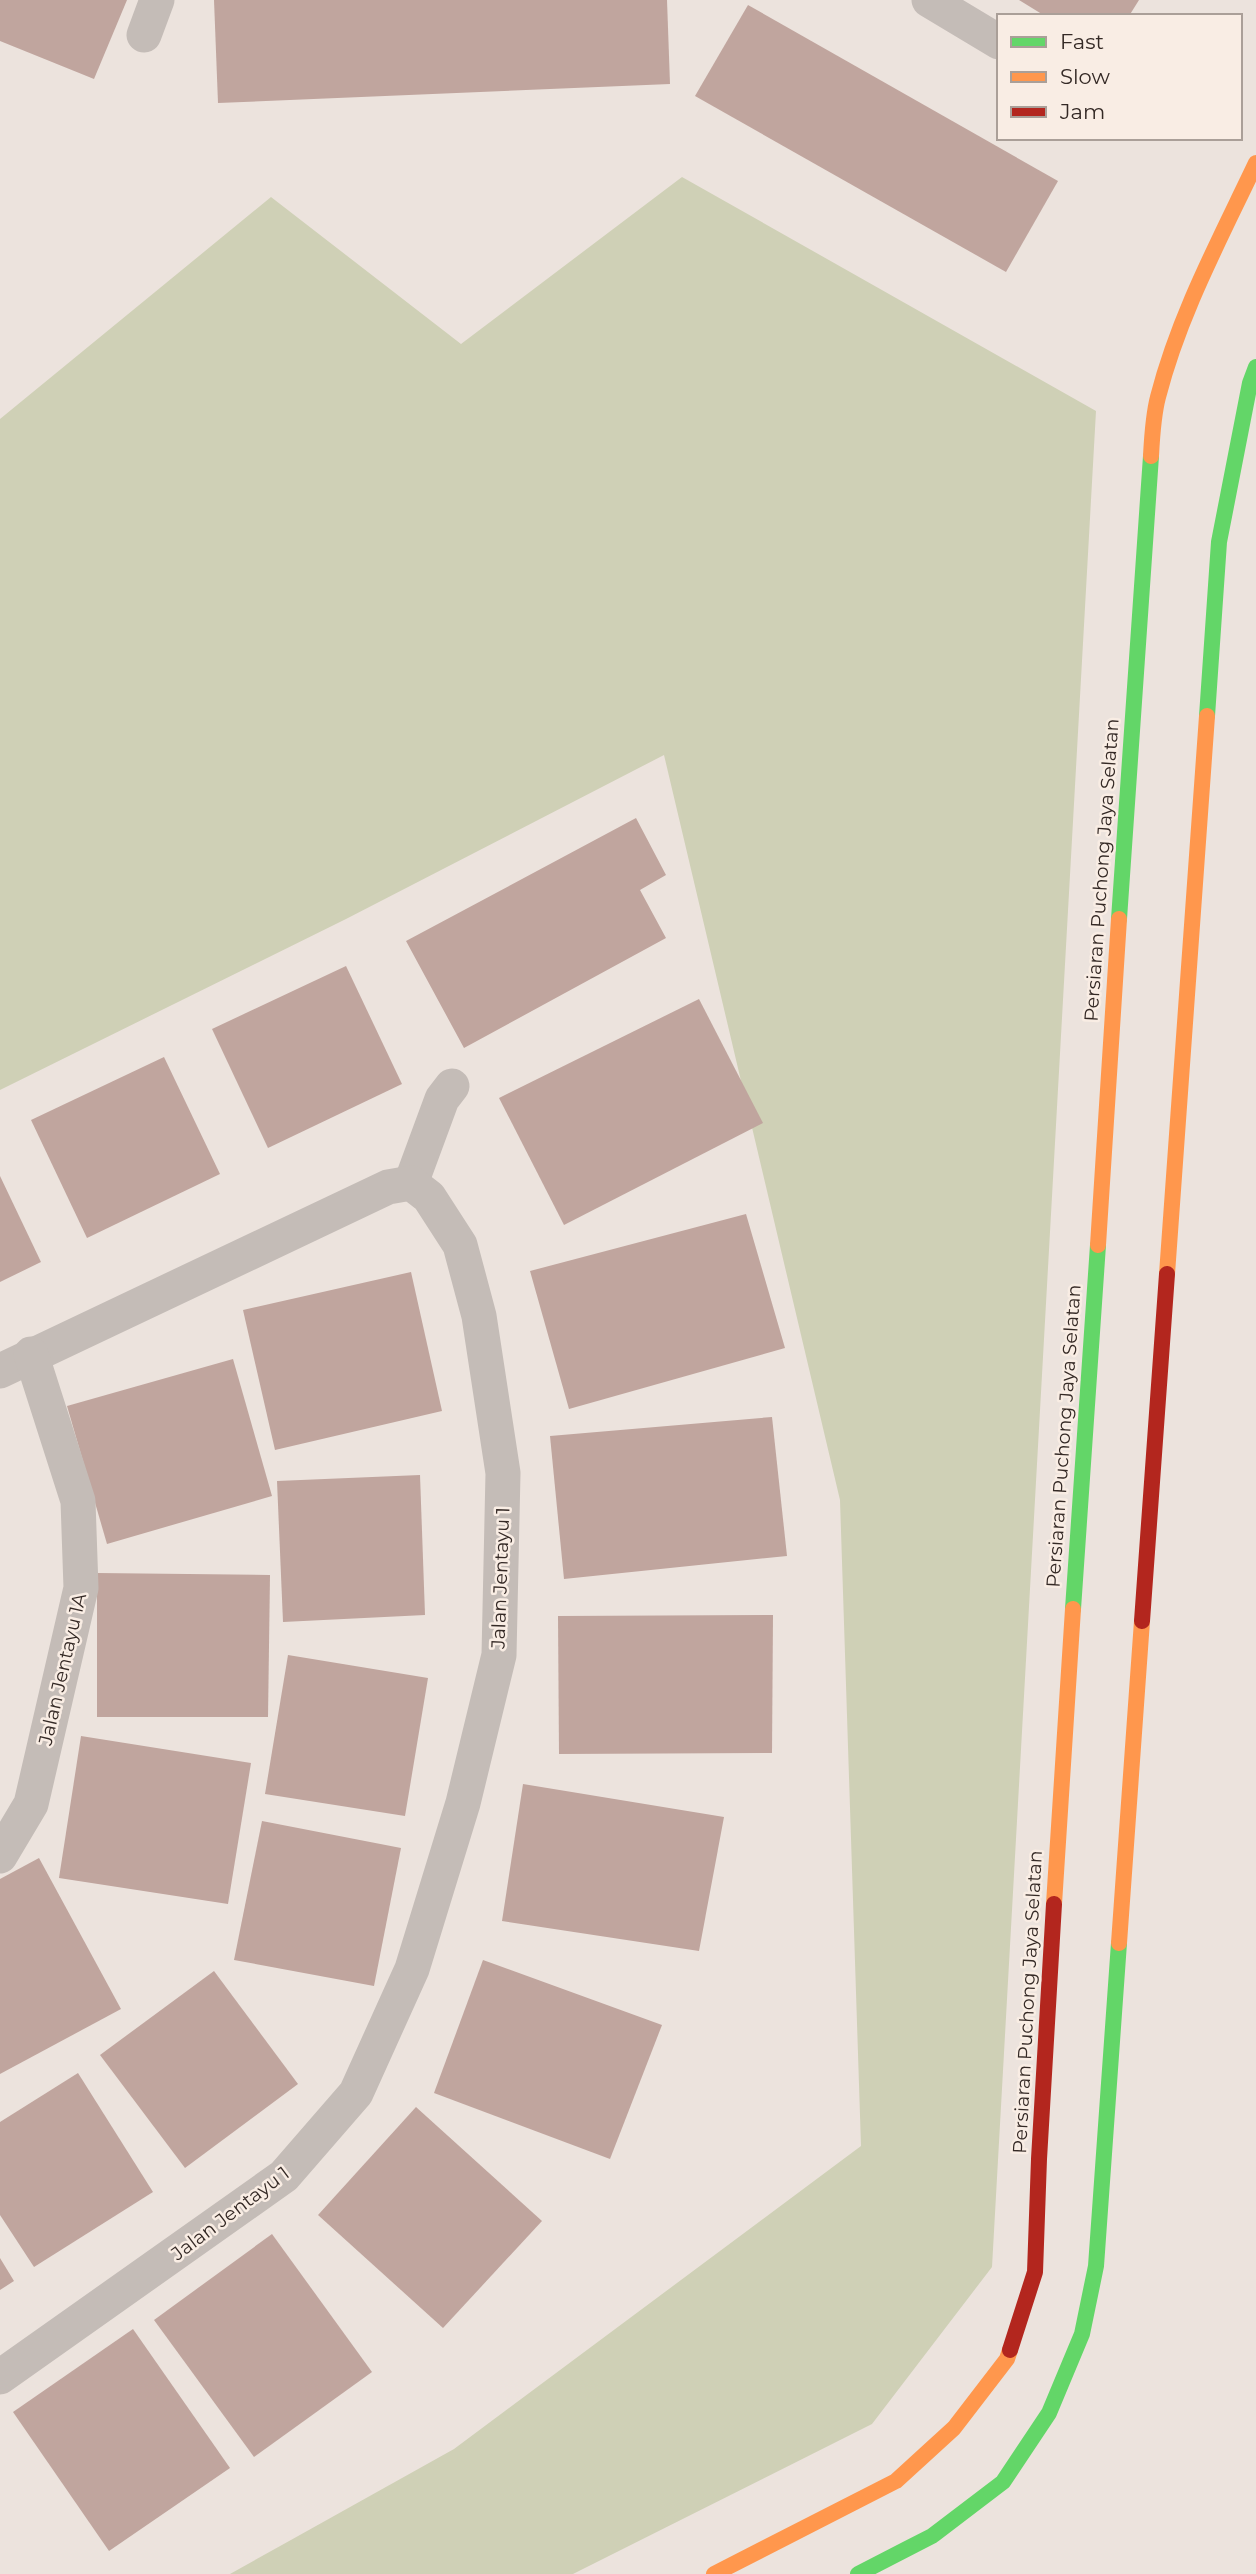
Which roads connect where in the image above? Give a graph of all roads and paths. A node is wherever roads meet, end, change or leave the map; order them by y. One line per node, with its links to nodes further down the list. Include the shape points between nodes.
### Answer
1 (157, 0): 3 (street)
2 (929, 0): 4 (street)
3 (144, 35)
4 (997, 41)
5 (1256, 163): 13 (main road, Persiaran Puchong Jaya Selatan, via 1179,335 1158,399 1149,478 1059,1823 1035,2272 1007,2359 954,2428 896,2481)
6 (1256, 367): 14 (main road, via 1219,542 1096,2266 1082,2334 1049,2413 1003,2482 932,2536)
7 (452, 1086): 8 (street, via 442,1099)
8 (411, 1183): 9 (street, via 388,1187); 12 (street, Jalan Jentayu 1, via 429,1196 460,1245 479,1316 503,1473 499,1655 463,1803 412,1969 356,2093 284,2176)
9 (31, 1354): 10 (street); 11 (street, Jalan Jentayu 1A, via 78,1501 81,1588 31,1804)
10 (0, 1370)
11 (0, 1856)
12 (0, 2377)
13 (715, 2574)
14 (858, 2574)

